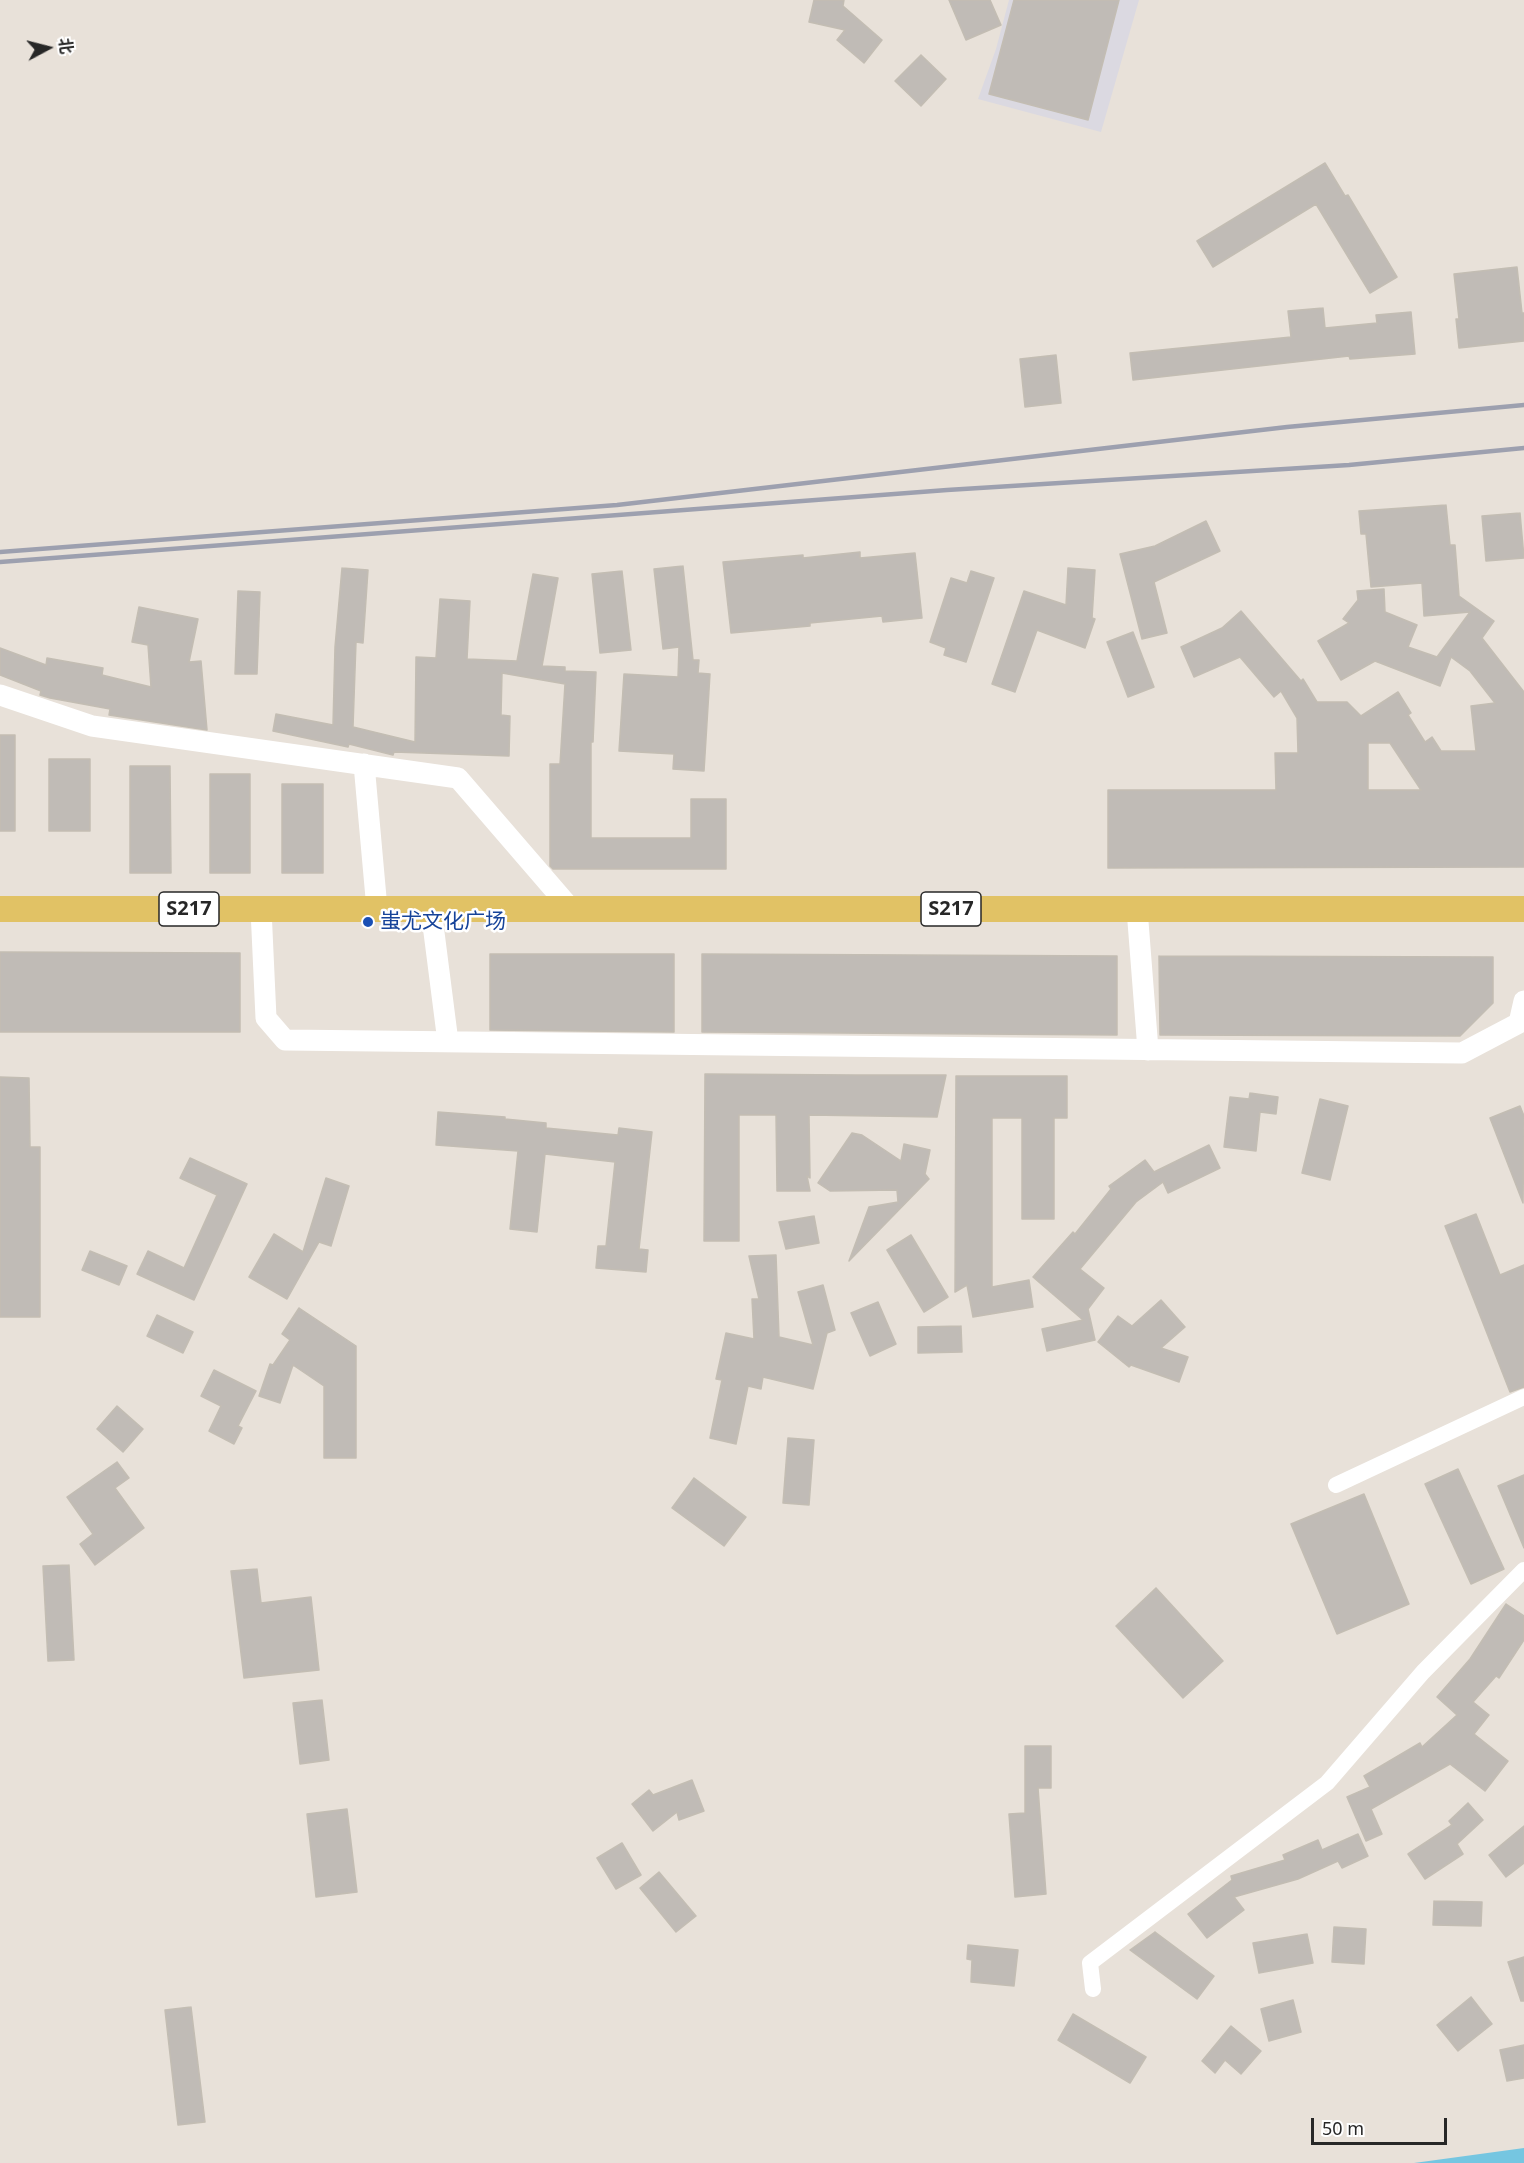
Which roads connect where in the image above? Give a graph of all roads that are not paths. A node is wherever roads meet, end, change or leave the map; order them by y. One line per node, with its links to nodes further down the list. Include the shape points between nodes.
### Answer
1 (0, 695): 2 (street, via 92,726)
2 (364, 764): 5 (street); 7 (street, via 458,778)
3 (0, 909): 4 (main road, S217)
4 (261, 909): 5 (main road, S217); 11 (street, via 266,1018 285,1041)
5 (377, 909): 6 (main road, S217)
6 (431, 909): 7 (main road, S217); 11 (street)
7 (571, 909): 8 (main road, S217)
8 (1137, 909): 9 (main road, S217); 12 (street)
9 (1524, 909)
10 (1524, 1001): 12 (street, via 1519,1023 1462,1053)
11 (448, 1042): 12 (street)
12 (1148, 1050)
13 (1524, 1397): 14 (street)
14 (1336, 1485)
15 (1524, 1570): 16 (street, via 1423,1672 1327,1783 1090,1963)
16 (1093, 1989)

